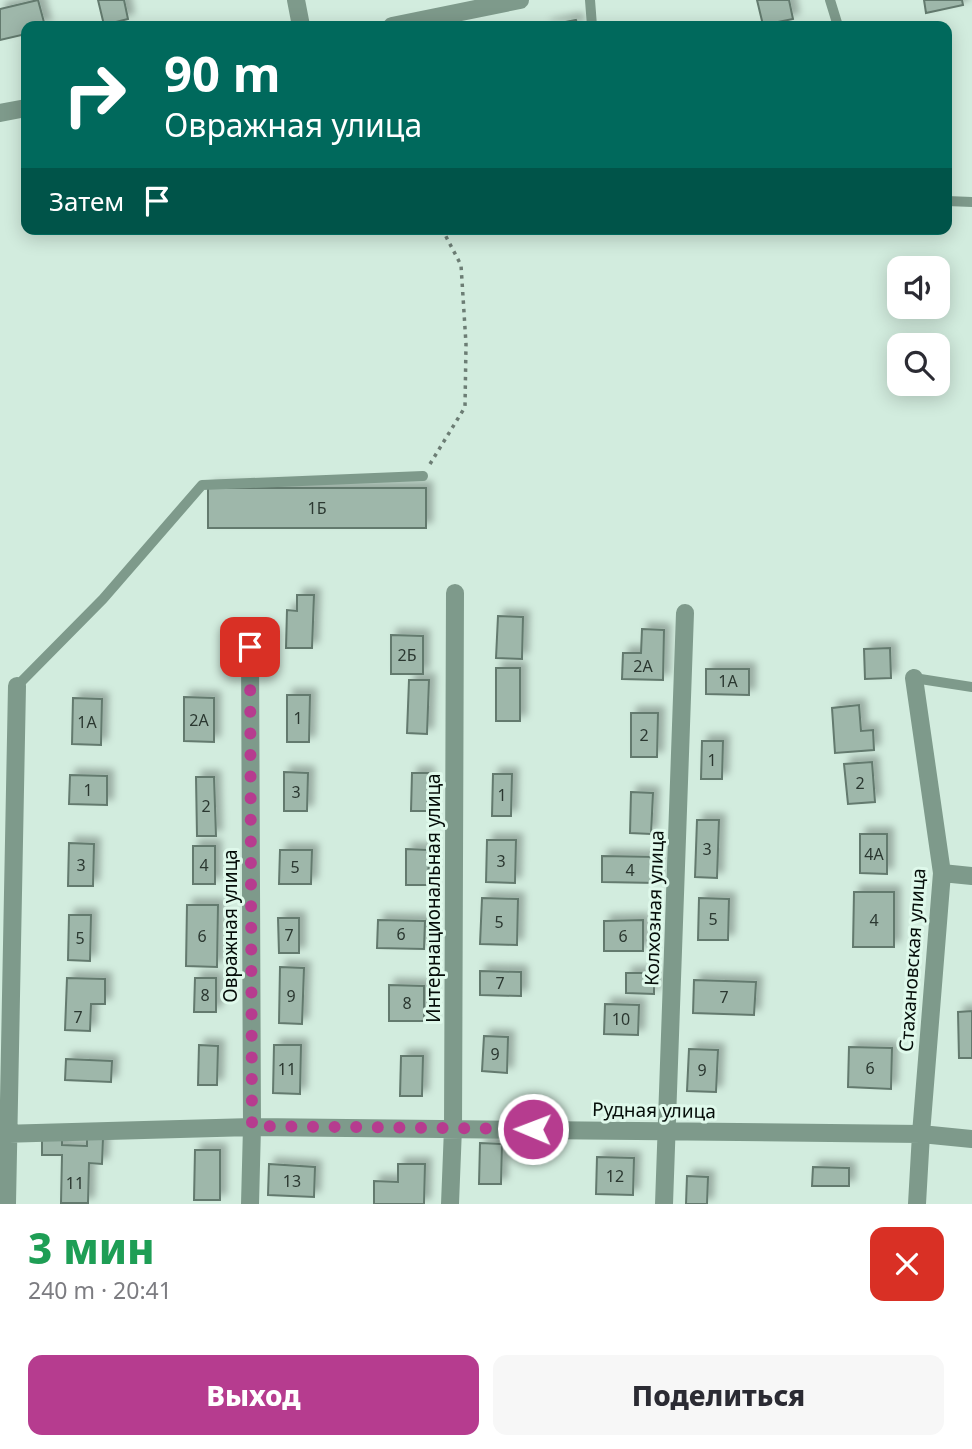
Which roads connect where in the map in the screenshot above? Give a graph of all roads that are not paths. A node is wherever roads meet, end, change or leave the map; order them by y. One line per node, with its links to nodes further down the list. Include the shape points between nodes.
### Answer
1 (296, 0): 5 (street)
2 (520, 0): 6 (street)
3 (590, 0): 7 (lane)
4 (830, 0): 8 (lane)
5 (300, 21)
6 (417, 21)
7 (592, 21)
8 (836, 21)
9 (21, 109): 10 (street)
10 (0, 113)
11 (952, 201): 12 (lane)
12 (972, 202)
13 (423, 476): 18 (lane, via 202,485 103,599)
14 (455, 593): 23 (street, Интернациональная улица)
15 (685, 613): 24 (street, Колхозная улица)
16 (250, 647): 22 (street, Овражная улица)
17 (914, 678): 19 (lane); 20 (street, Стахановская улица)
18 (17, 686): 25 (street)
19 (972, 687)
20 (942, 873): 21 (street); 26 (street, Стахановская улица)
21 (972, 876)
22 (252, 1126): 23 (street, Рудная улица); 25 (street, Рудная улица); 29 (street, Овражная улица)
23 (453, 1128): 24 (street, Рудная улица); 30 (street, Интернациональная улица)
24 (667, 1132): 26 (street, Рудная улица); 31 (street, Колхозная улица)
25 (5, 1133): 28 (street)
26 (921, 1134): 27 (street, Рудная улица); 32 (street, Стахановская улица)
27 (972, 1139)
28 (7, 1204)
29 (250, 1204)
30 (450, 1204)
31 (664, 1204)
32 (918, 1204)

